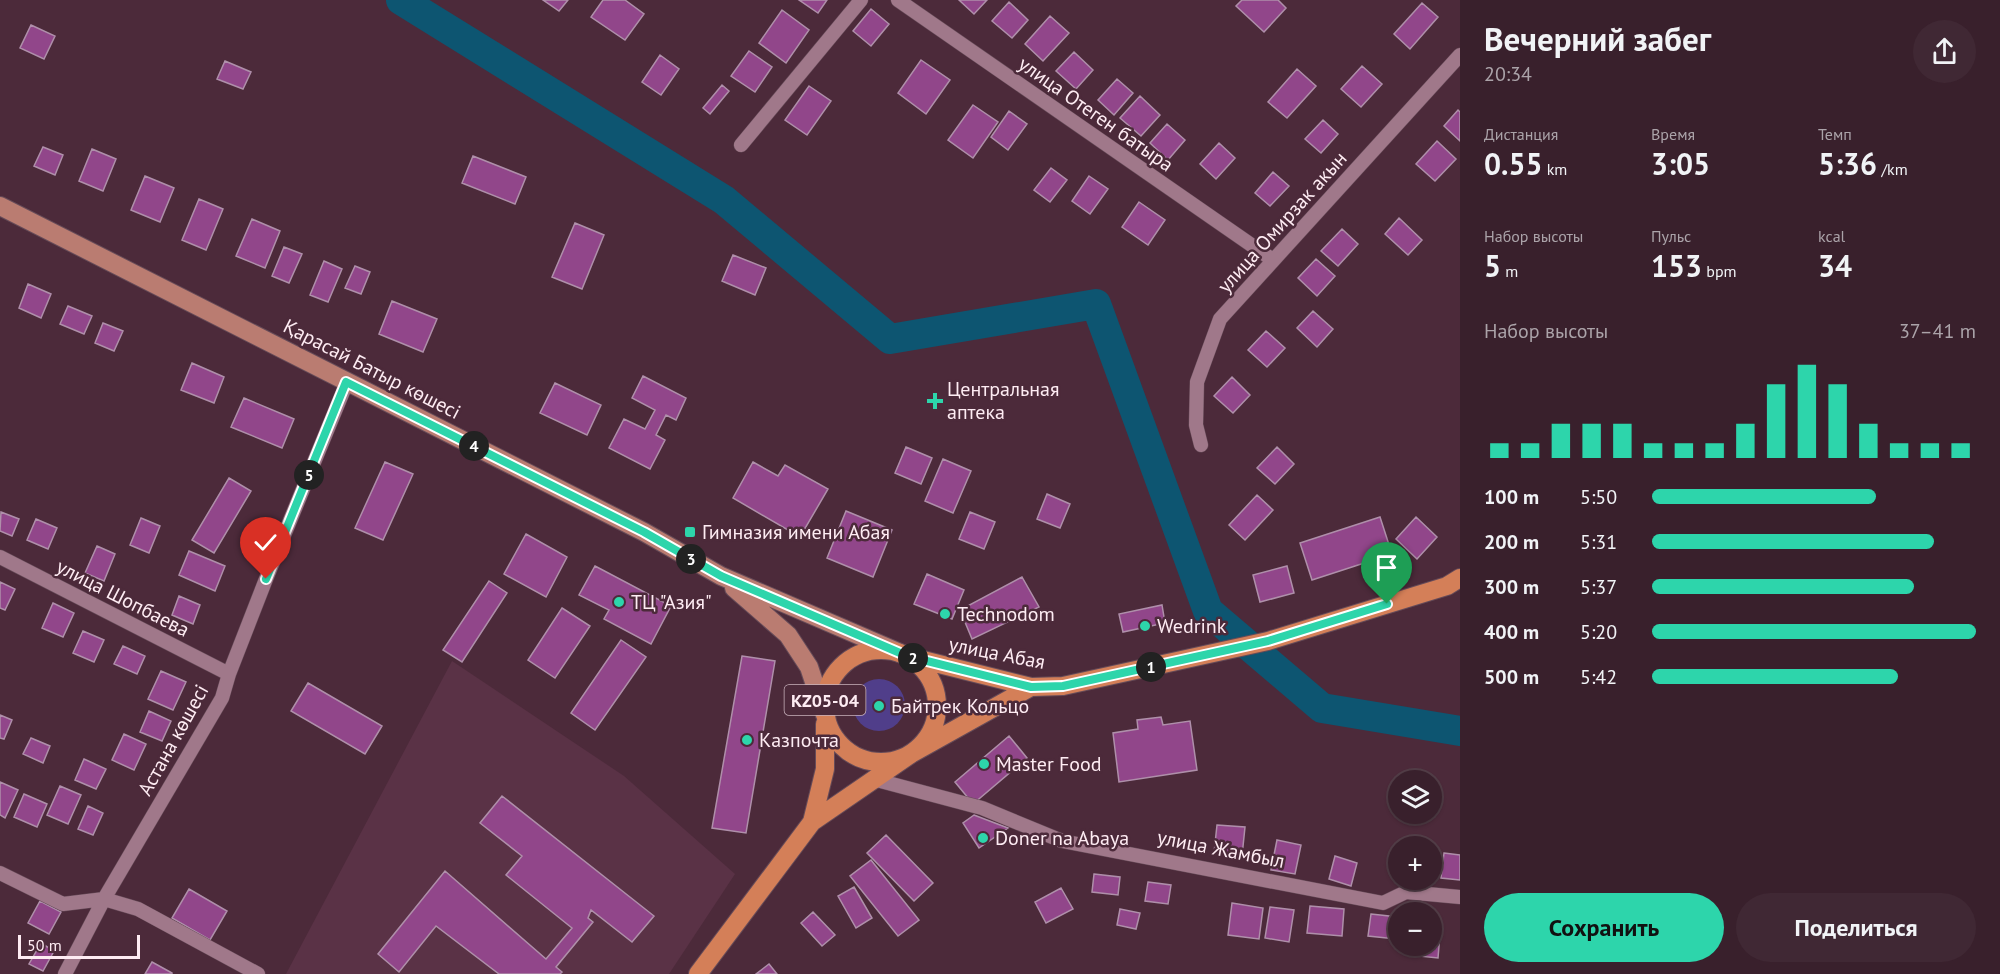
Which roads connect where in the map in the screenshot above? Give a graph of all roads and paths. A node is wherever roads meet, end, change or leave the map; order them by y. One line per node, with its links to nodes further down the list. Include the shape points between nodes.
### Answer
1 (861, 0): 4 (street)
2 (898, 0): 6 (street, улица Отеген батыра)
3 (1460, 55): 6 (street, улица Омирзак акын)
4 (741, 145)
5 (0, 206): 7 (main road, Қарасай Батыр көшесі)
6 (1273, 260): 8 (street, улица Омирзак акын, via 1221,319 1197,382 1196,425)
7 (346, 382): 10 (main road, Қарасай Батыр көшесі, via 644,532); 13 (street, Астана көшесі)
8 (1201, 445)
9 (0, 557): 13 (street, улица Шопбаева)
10 (721, 576): 12 (main road); 15 (main road, via 788,635 809,667)
11 (1460, 578): 14 (main road, улица Абая / KZ05-04, via 1447,586 1268,641 1063,686)
12 (907, 656): 14 (main road, улица Абая / KZ05-04); 15 (main road, KZ05-04, via 872,651 841,666 825,698); 16 (main road, KZ05-04, via 930,680 937,712 923,743)
13 (229, 674): 21 (street, Астана көшесі, via 222,698)
14 (1031, 687): 16 (main road, KZ05-04)
15 (825, 715): 16 (main road, KZ05-04, via 831,733 857,758 894,761); 18 (main road, KZ05-04, via 825,769)
16 (911, 754): 17 (main road, KZ05-04)
17 (873, 779): 18 (main road, KZ05-04); 20 (street, улица Жамбыл, via 982,808 1062,841 1383,903 1406,892)
18 (812, 822): 24 (main road, KZ05-04)
19 (0, 873): 21 (street, via 63,903)
20 (1460, 897)
21 (104, 899): 22 (street, Астана көшесі); 23 (street, via 138,909)
22 (65, 974)
23 (258, 974)
24 (698, 974)

